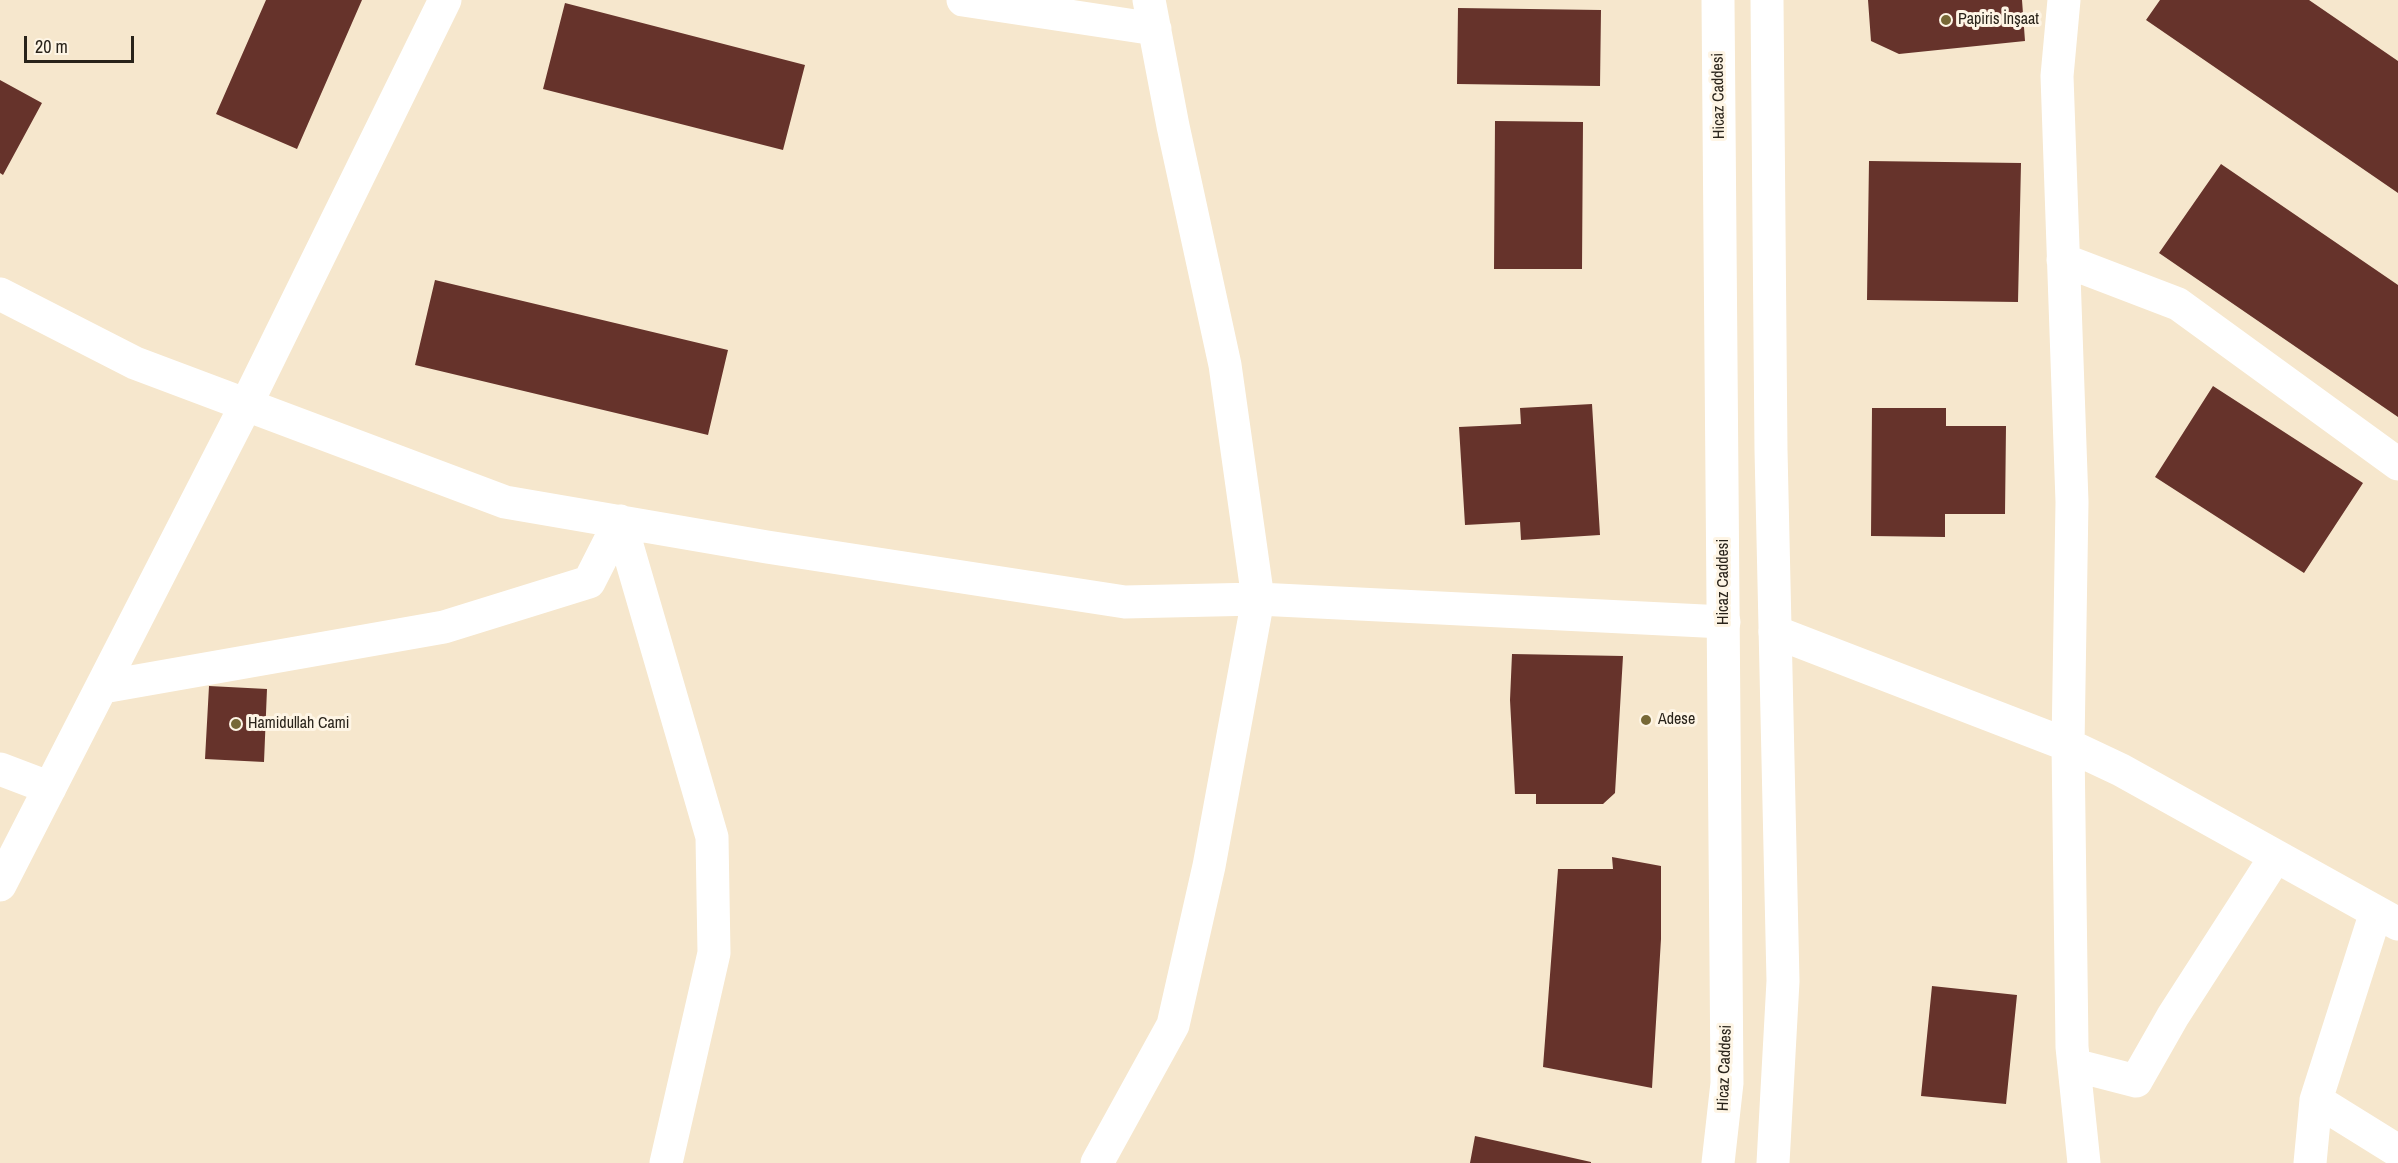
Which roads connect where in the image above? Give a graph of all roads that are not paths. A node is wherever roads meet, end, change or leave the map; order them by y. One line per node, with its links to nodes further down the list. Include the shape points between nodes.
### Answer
1 (445, 0): 9 (street)
2 (963, 0): 6 (street)
3 (1718, 0): 13 (street, Hicaz Caddesi)
4 (1767, 0): 14 (street)
5 (2064, 0): 7 (street, via 2057,76)
6 (1152, 15): 12 (street, via 1225,365)
7 (2063, 260): 10 (street, via 2178,304); 16 (street, via 2072,502)
8 (0, 294): 9 (street, via 135,363)
9 (246, 405): 11 (street, via 504,502); 15 (street)
10 (2398, 464)
11 (620, 520): 12 (street, via 767,547 1125,602); 15 (street, via 589,582 444,627); 25 (street, via 712,837 714,953)
12 (1257, 599): 13 (street); 26 (street, via 1209,866 1173,1025)
13 (1724, 621): 27 (street, Hicaz Caddesi, via 1727,1083)
14 (1775, 632): 16 (street); 28 (street, via 1783,981)
15 (103, 687): 18 (street)
16 (2068, 745): 19 (street); 22 (street)
17 (0, 769): 18 (street)
18 (50, 788): 20 (street)
19 (2276, 856): 21 (street); 22 (street, via 2136,1081)
20 (0, 885)
21 (2387, 918): 23 (street)
22 (2074, 1065): 29 (street)
23 (2316, 1100): 24 (street); 30 (street)
24 (2398, 1151)
25 (666, 1163)
26 (1097, 1163)
27 (1718, 1163)
28 (1773, 1163)
29 (2084, 1163)
30 (2310, 1163)

